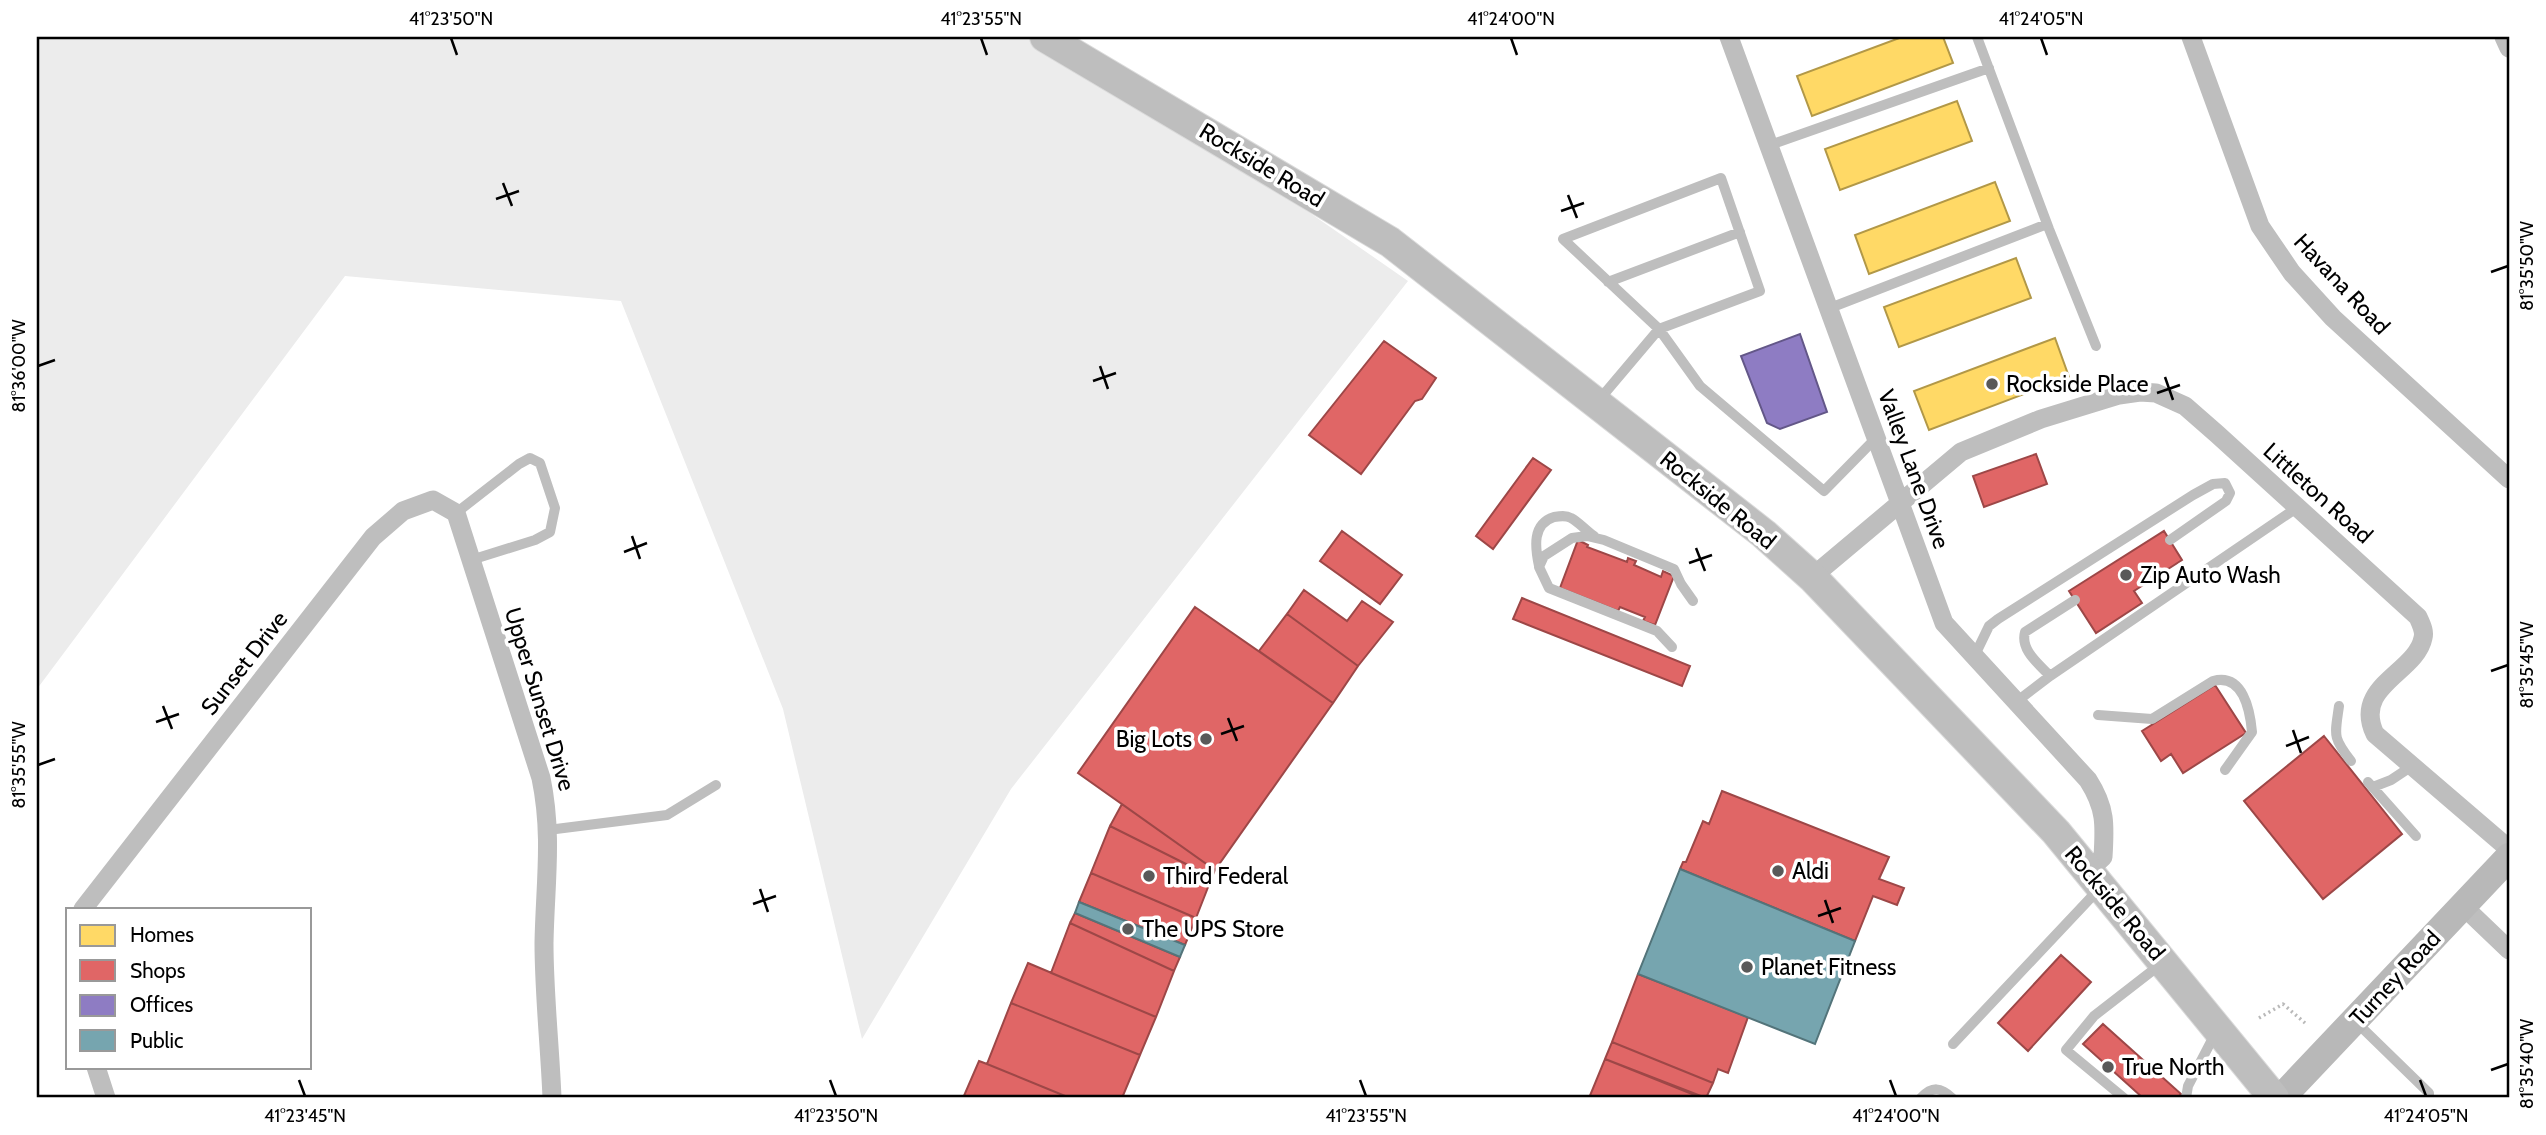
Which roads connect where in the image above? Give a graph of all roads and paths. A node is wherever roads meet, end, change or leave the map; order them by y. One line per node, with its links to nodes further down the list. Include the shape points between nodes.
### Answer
1 (1045, 37): 15 (main road, Rockside Road, via 1390,242)
2 (1729, 37): 8 (street, Valley Lane Drive)
3 (1977, 37): 7 (lane)
4 (2191, 37): 17 (street, Havana Road, via 2260,226 2292,273 2333,318)
5 (2504, 37): 6 (street)
6 (2509, 48)
7 (1989, 68): 8 (lane); 9 (lane)
8 (1770, 145): 12 (street, Valley Lane Drive)
9 (2047, 225): 12 (lane); 14 (lane)
10 (1740, 232): 11 (lane); 11 (lane, via 1721,178 1563,239); 13 (lane, via 1760,291)
11 (1608, 282): 13 (lane)
12 (1830, 308): 16 (street, Valley Lane Drive)
13 (1659, 330): 15 (lane); 16 (lane, via 1699,386 1824,491)
14 (2096, 346)
15 (1596, 403): 25 (main road, Rockside Road)
16 (1877, 436): 18 (street, Valley Lane Drive)
17 (2509, 479)
18 (1901, 504): 19 (street, Littleton Road, via 1972,447 2040,419 2140,392 2156,393 2185,406); 25 (street, Littleton Road); 29 (street, Valley Lane Drive, via 1944,623)
19 (2298, 507): 30 (lane); 35 (street, Littleton Road, via 2418,617 2423,640 2375,696 2368,712 2375,733)
20 (456, 513): 23 (street, Upper Sunset Drive); 23 (lane, via 519,464 530,458 540,463 555,508 550,532); 44 (street, Sunset Drive, via 433,500 403,511 373,537)
21 (1597, 538): 24 (lane, via 1572,538 1544,556); 24 (lane, via 1569,517 1547,520 1538,530 1535,546); 27 (lane, via 1674,569)
22 (2170, 540): 29 (lane, via 2226,501 2230,493 2225,483 2193,495 1998,619 1989,626)
23 (471, 560): 38 (street, Upper Sunset Drive, via 541,778)
24 (1539, 567): 28 (lane, via 1549,588 1657,631)
25 (1812, 577): 42 (main road, Rockside Road, via 2056,831)
26 (2076, 600): 30 (lane, via 2025,632 2030,656)
27 (1693, 601)
28 (1672, 647)
29 (1974, 658): 31 (street, Valley Lane Drive)
30 (2050, 676): 31 (lane)
31 (2016, 702): 42 (street, Valley Lane Drive, via 2088,780 2101,804 2103,857)
32 (2339, 706): 34 (lane, via 2335,736)
33 (2098, 715): 36 (lane, via 2152,719 2213,681 2230,680 2241,690 2251,714 2252,732)
34 (2351, 761)
35 (2412, 766): 39 (lane, via 2391,780 2370,784); 40 (street, Littleton Road)
36 (2225, 770)
37 (716, 785): 38 (lane, via 667,815)
38 (548, 830): 54 (street, Upper Sunset Drive, via 544,944)
39 (2416, 836)
40 (2509, 849)
41 (2509, 857): 43 (main road, Turney Road)
42 (2095, 878): 46 (main road, Rockside Road); 51 (lane)
43 (2463, 906): 45 (street); 48 (main road, Turney Road)
44 (84, 908)
45 (2509, 950)
46 (2164, 962): 50 (main road, Rockside Road); 57 (lane, via 2094,1016 2066,1050)
47 (2259, 1018): 49 (path, via 2283,1004)
48 (2354, 1021): 60 (main road, Turney Road); 61 (lane)
49 (2305, 1024)
50 (2218, 1029): 58 (lane); 59 (main road, Rockside Road)
51 (1953, 1044)
52 (96, 1068): 53 (street)
53 (106, 1098)
54 (552, 1098)
55 (1921, 1098): 56 (lane, via 1936,1089)
56 (1952, 1098)
57 (2124, 1098)
58 (2186, 1098)
59 (2274, 1098)
60 (2281, 1098)
61 (2429, 1098)

